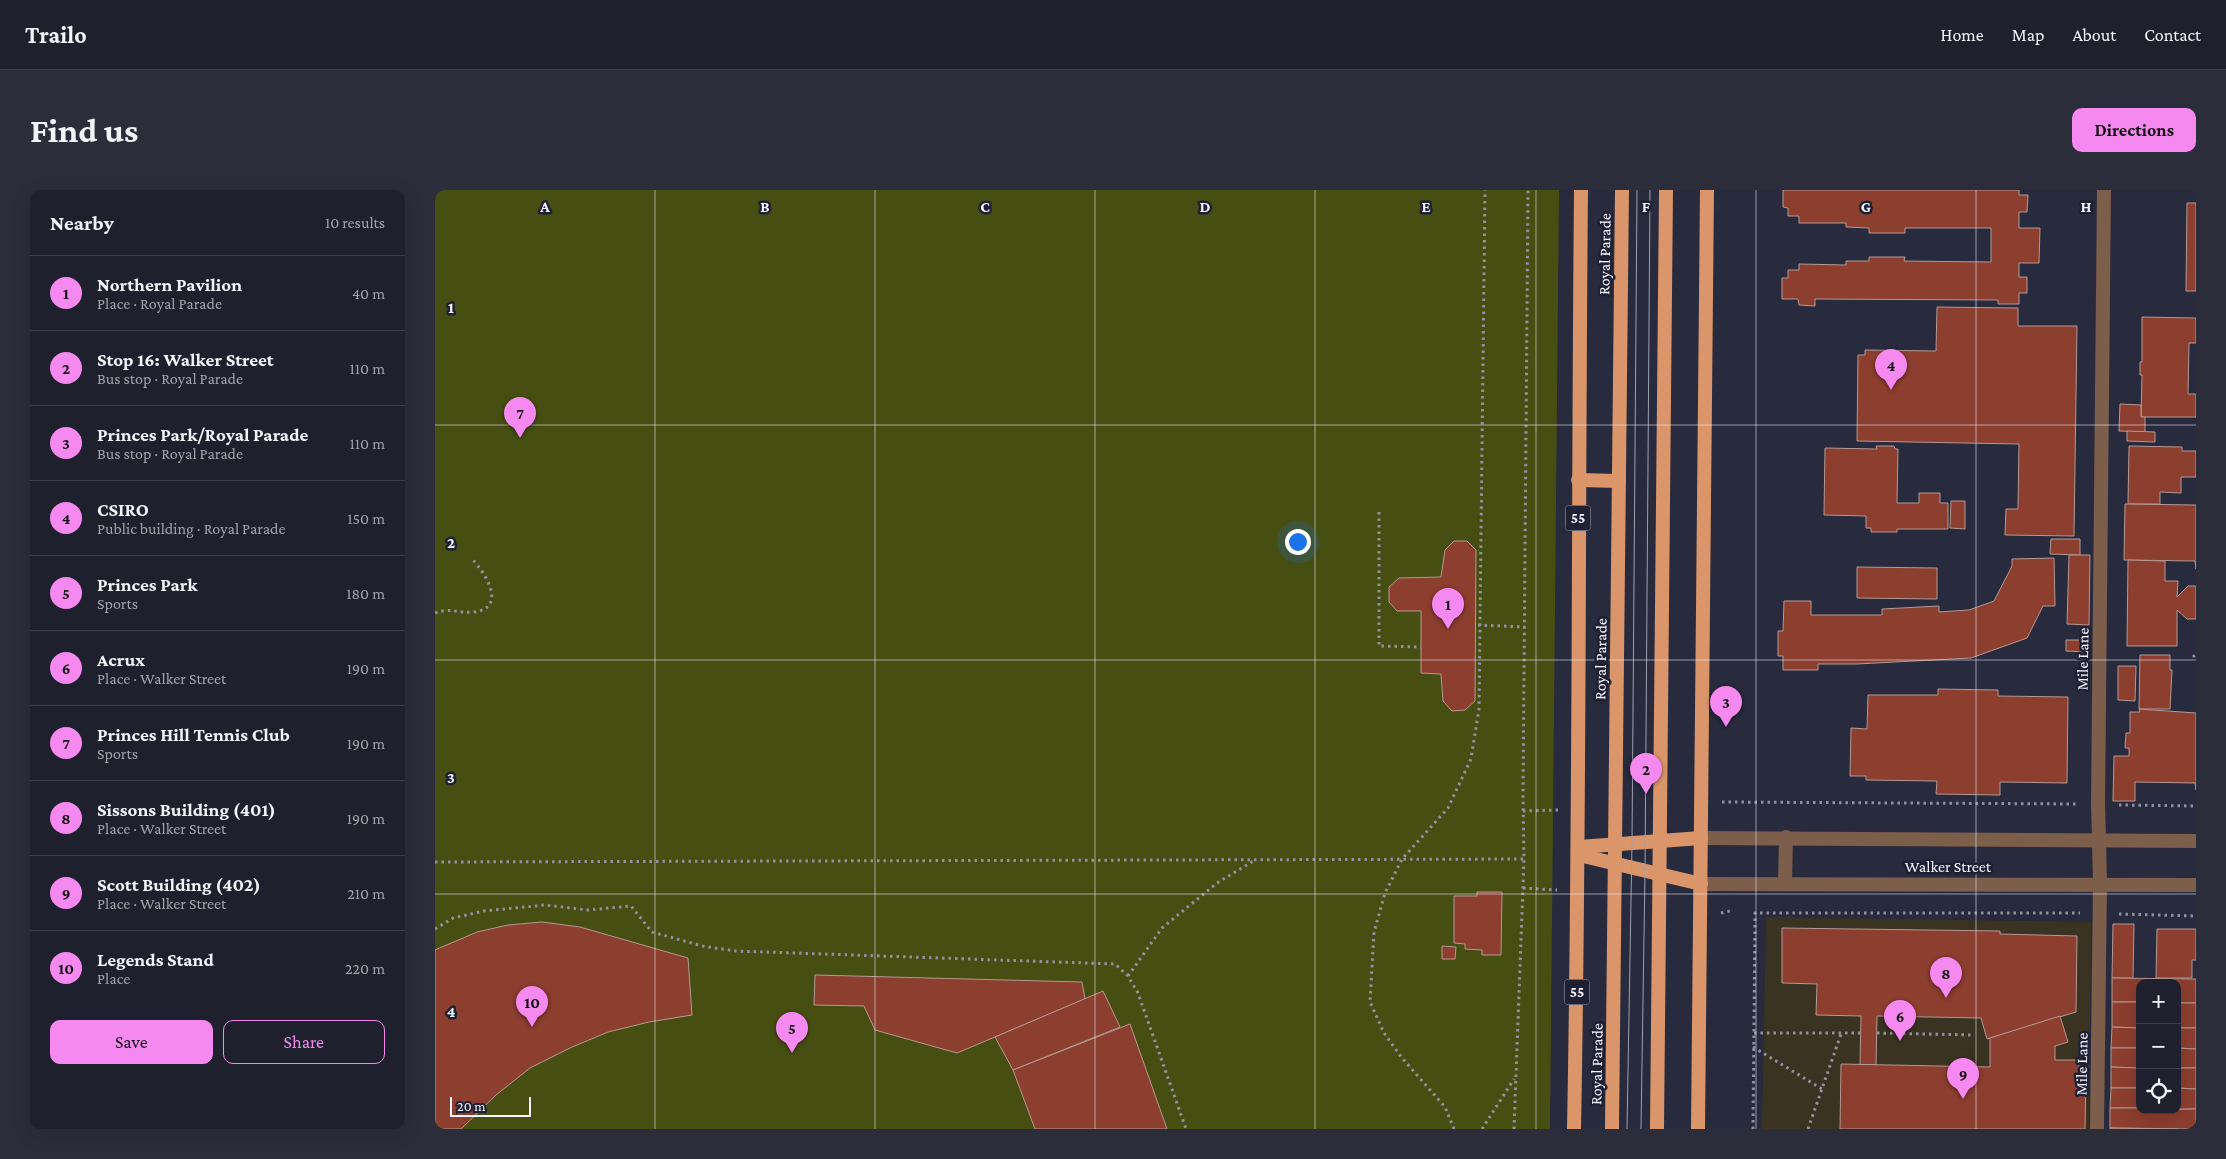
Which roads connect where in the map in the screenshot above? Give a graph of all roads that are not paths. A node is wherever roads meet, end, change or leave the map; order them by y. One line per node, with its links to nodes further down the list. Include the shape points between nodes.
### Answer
1 (1581, 190): 6 (highway, Royal Parade / 55)
2 (1623, 190): 7 (highway, Royal Parade / 55)
3 (1666, 190): 12 (highway)
4 (1707, 190): 9 (highway)
5 (2104, 190): 10 (street, Mile Lane)
6 (1578, 480): 7 (highway); 14 (highway, Royal Parade / 55)
7 (1619, 481): 13 (highway, Royal Parade / 55)
8 (1786, 837): 9 (street, Walker Street); 10 (street, Walker Street); 17 (street)
9 (1701, 838): 12 (highway); 18 (highway)
10 (2099, 840): 11 (street, Walker Street); 19 (street, Mile Lane)
11 (2196, 840)
12 (1661, 841): 13 (highway); 16 (highway)
13 (1615, 844): 14 (highway); 15 (highway, Royal Parade / 55)
14 (1579, 851): 15 (highway); 21 (highway, Royal Parade / 55)
15 (1615, 864): 16 (highway); 22 (highway, Royal Parade / 55)
16 (1661, 876): 18 (highway); 23 (highway)
17 (1785, 883): 18 (street, Walker Street); 19 (street, Walker Street)
18 (1701, 884): 24 (highway)
19 (2100, 884): 20 (street, Walker Street); 25 (street, Mile Lane)
20 (2196, 885)
21 (1574, 1129)
22 (1612, 1129)
23 (1657, 1129)
24 (1698, 1129)
25 (2097, 1129)

